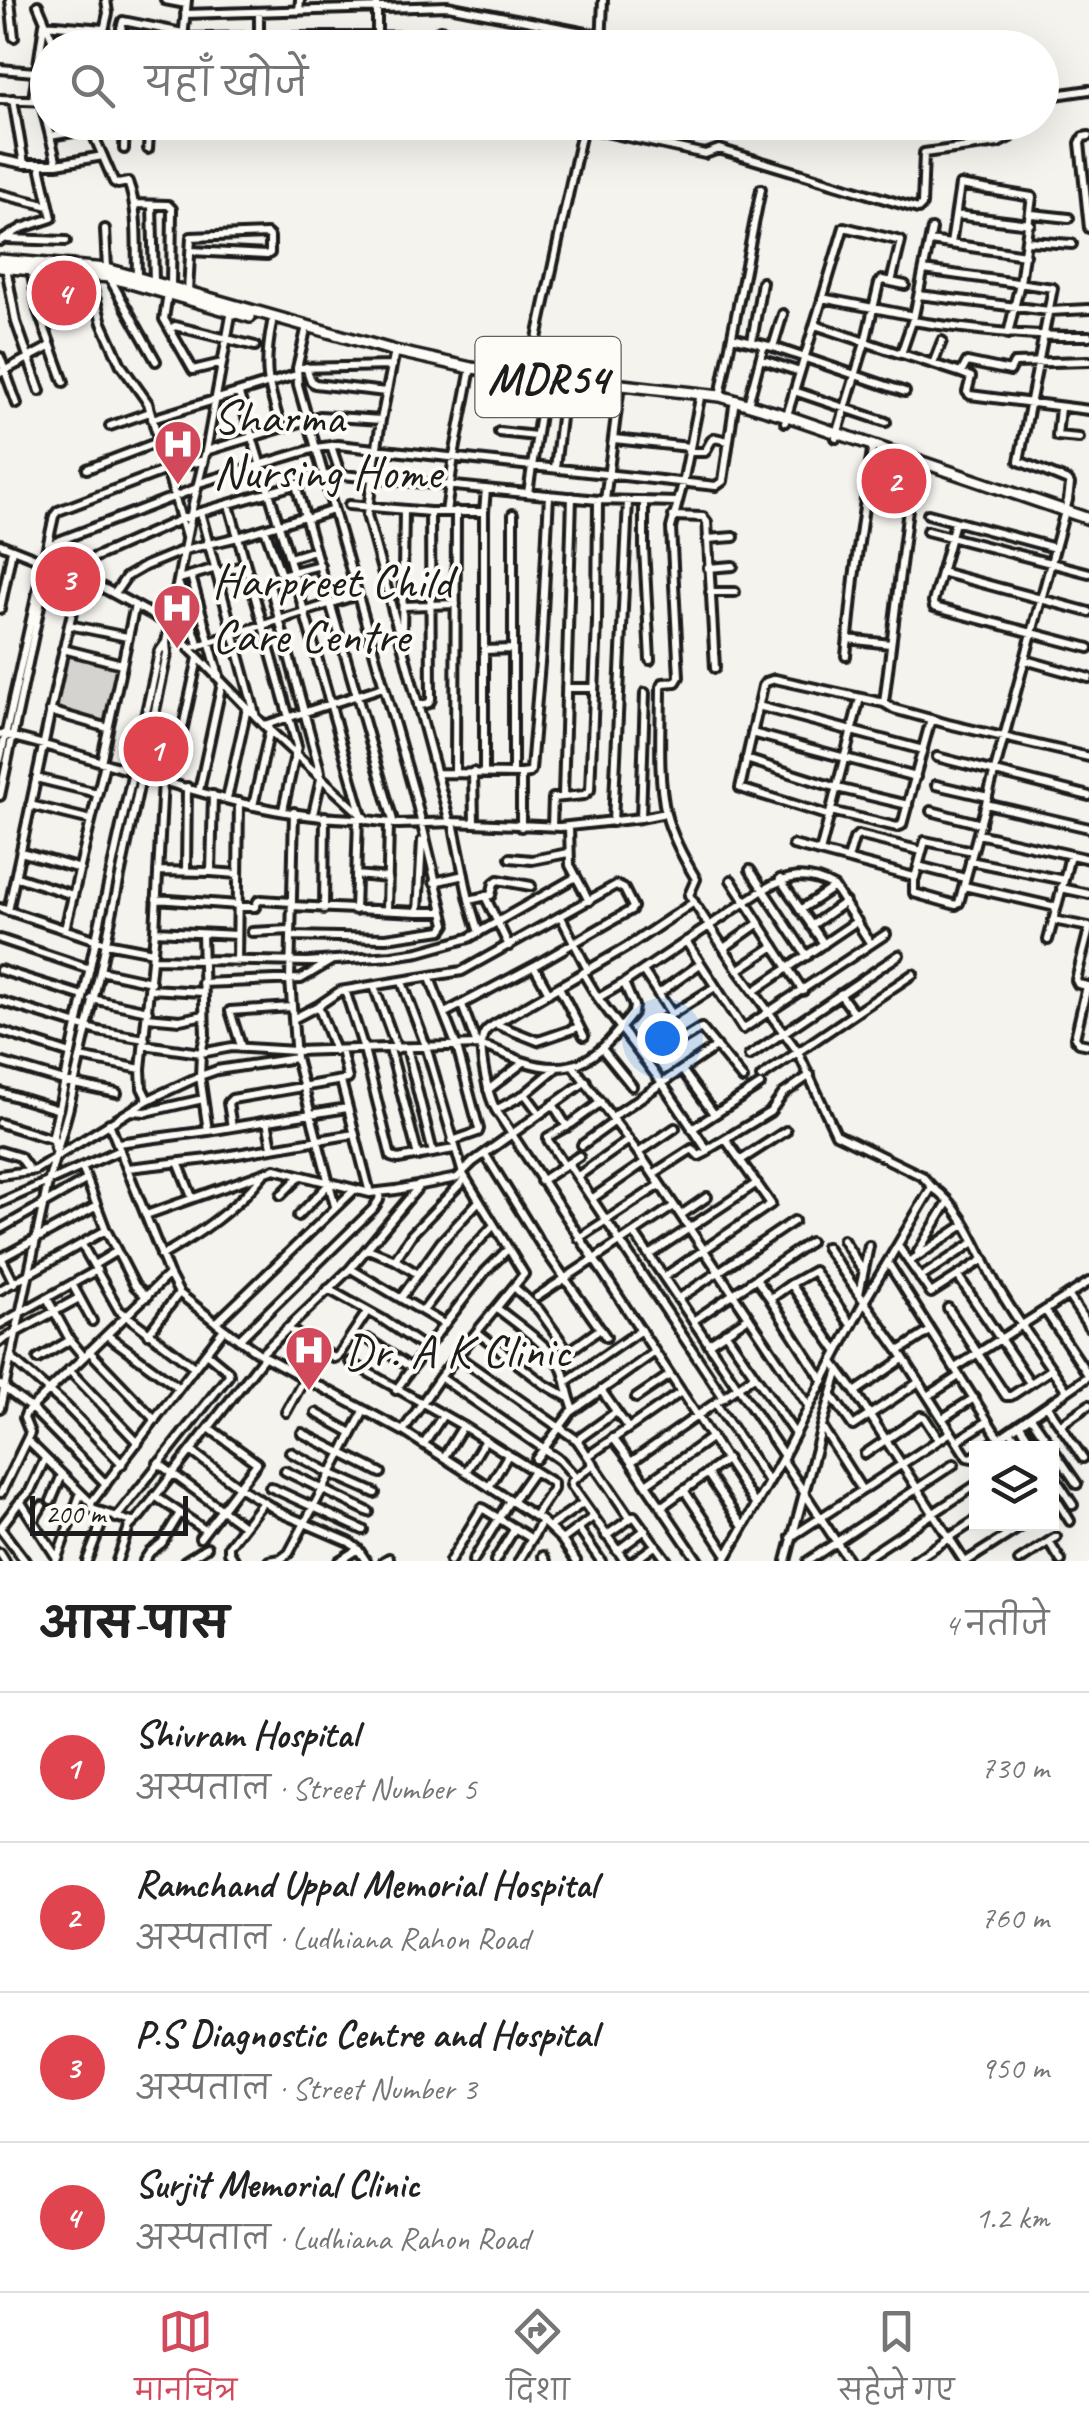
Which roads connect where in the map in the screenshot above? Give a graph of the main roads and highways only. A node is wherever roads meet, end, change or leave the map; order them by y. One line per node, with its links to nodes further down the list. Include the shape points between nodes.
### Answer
1 (2, 265): 2 (main road, MDR54)
2 (108, 273): 3 (main road, MDR54); 3 (main road, MDR54)
3 (170, 290): 4 (main road, MDR54); 4 (main road, MDR54)
4 (232, 309): 5 (main road, MDR54); 5 (main road, MDR54)
5 (306, 329): 6 (main road, MDR54, via 393,358)
6 (528, 378): 7 (main road, MDR54); 7 (main road, MDR54)
7 (620, 387): 8 (main road, MDR54)
8 (700, 396): 9 (main road, MDR54); 9 (main road, MDR54, via 720,396)
9 (786, 419): 10 (main road, MDR54)
10 (837, 436): 11 (main road, MDR54); 11 (main road, MDR54)
11 (914, 462): 12 (main road, MDR54)
12 (1089, 521)

